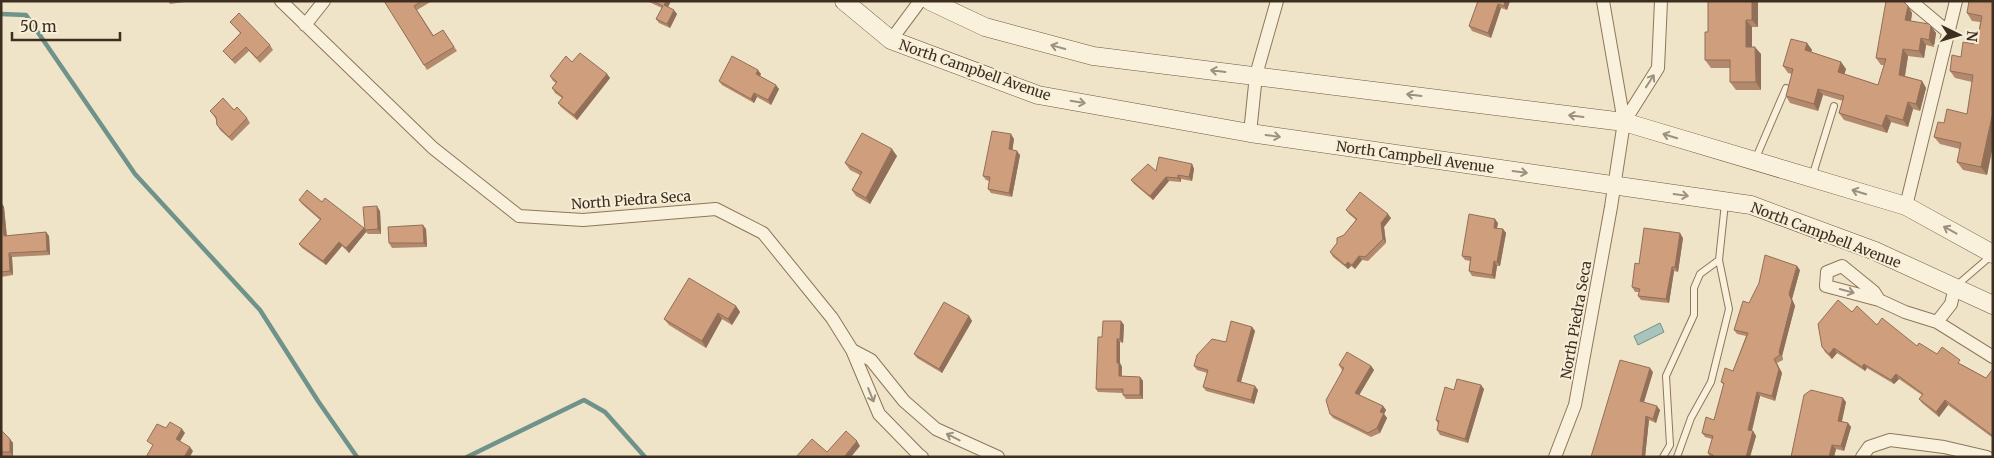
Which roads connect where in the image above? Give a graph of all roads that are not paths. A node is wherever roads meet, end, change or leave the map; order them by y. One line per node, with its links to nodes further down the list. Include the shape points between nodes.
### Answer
1 (281, 1): 11 (street, North Piedra Seca)
2 (324, 1): 11 (street)
3 (844, 1): 13 (main road, North Campbell Avenue)
4 (920, 1): 13 (street)
5 (930, 1): 14 (main road, one-way to 5, via 1093,56 985,27)
6 (1277, 1): 14 (street)
7 (1603, 1): 17 (street)
8 (1660, 1): 17 (street, one-way to 8, via 1658,68)
9 (1911, 1): 12 (street)
10 (1956, 1): 12 (street)
11 (305, 25): 30 (street, North Piedra Seca, via 432,148 519,216 583,220 716,209 763,233 832,318)
12 (1948, 32): 23 (street)
13 (891, 40): 18 (main road, North Campbell Avenue, one-way to 18, via 1038,95)
14 (1256, 75): 17 (main road, one-way to 14); 18 (street)
15 (1786, 88): 19 (lane)
16 (1834, 106): 20 (lane)
17 (1624, 122): 19 (main road, one-way to 17); 21 (street, North Piedra Seca)
18 (1250, 133): 21 (main road, North Campbell Avenue, one-way to 21)
19 (1755, 161): 20 (main road)
20 (1812, 178): 23 (main road, one-way to 20)
21 (1615, 186): 22 (main road, North Campbell Avenue, one-way to 22); 34 (street, North Piedra Seca, via 1575,405)
22 (1725, 202): 25 (lane); 26 (main road, North Campbell Avenue, via 1751,205 1875,251)
23 (1906, 206): 24 (main road, one-way to 23)
24 (1993, 254): 26 (lane)
25 (1719, 260): 35 (lane, via 1700,274 1694,288 1694,315 1666,376 1670,445); 36 (lane, via 1729,309 1710,382 1691,418)
26 (1955, 287): 28 (main road, North Campbell Avenue); 29 (street, via 1951,304)
27 (1879, 300): 29 (street)
28 (1993, 305)
29 (1937, 322): 31 (street)
30 (852, 350): 32 (street, North Piedra Seca, one-way to 32, via 879,414); 33 (street, North Piedra Seca, one-way to 30, via 936,429 904,401 871,360)
31 (1993, 357)
32 (922, 457)
33 (998, 457)
34 (1555, 457)
35 (1663, 457)
36 (1677, 457)
37 (1862, 457): 38 (street, via 1869,447 1890,440)
38 (1987, 457)

